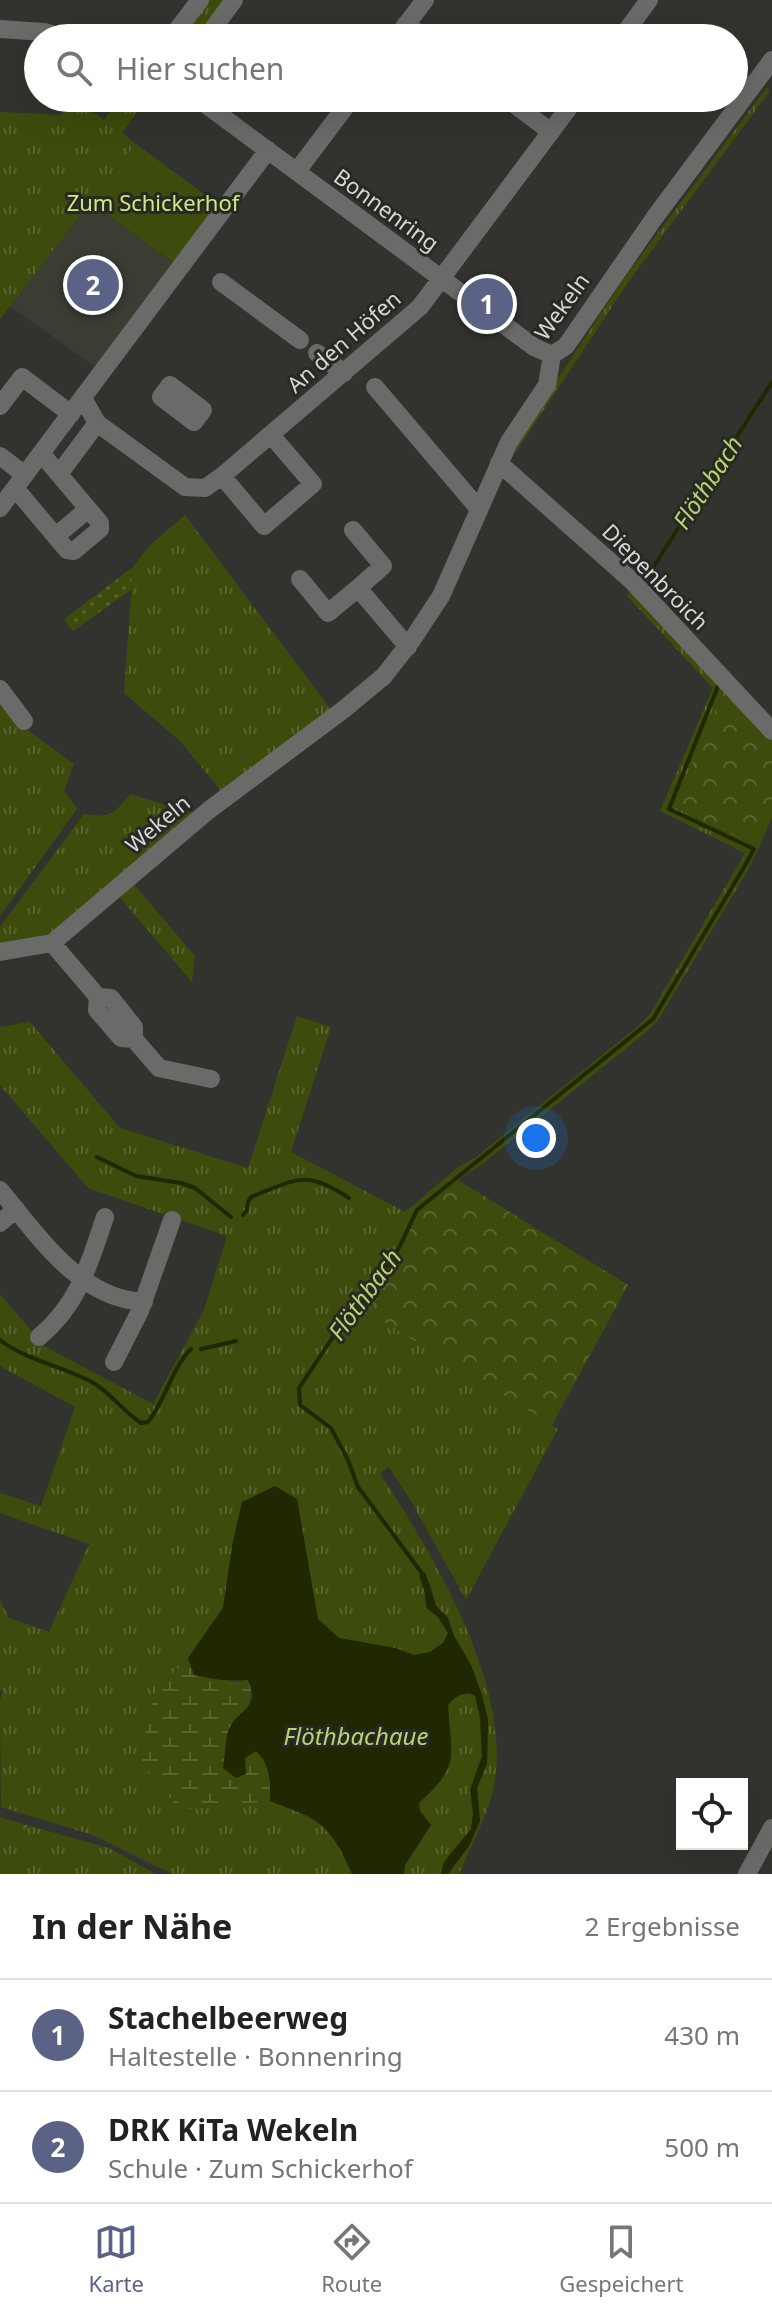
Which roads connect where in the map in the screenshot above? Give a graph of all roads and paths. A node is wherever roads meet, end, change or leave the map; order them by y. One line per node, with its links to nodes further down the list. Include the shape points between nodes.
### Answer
1 (200, 0): 5 (street)
2 (234, 0): 6 (street)
3 (425, 0): 7 (street)
4 (649, 0): 8 (street)
5 (182, 24)
6 (216, 24)
7 (406, 24)
8 (631, 24)
9 (0, 29): 10 (street)
10 (24, 31)
11 (772, 60): 12 (street, Wekeln)
12 (748, 92)
13 (216, 112): 19 (street, Bonnenring)
14 (341, 112): 20 (street)
15 (525, 112): 18 (street)
16 (566, 112): 18 (street, An den Höfen)
17 (733, 112): 25 (street, Wekeln, via 566,346)
18 (551, 132): 21 (street, An den Höfen)
19 (268, 150): 20 (street, Bonnenring); 28 (street)
20 (297, 171): 21 (street, Bonnenring)
21 (443, 279): 25 (street, Bonnenring); 26 (street, An den Höfen, via 420,307)
22 (221, 282): 23 (street)
23 (300, 340)
24 (317, 353): 26 (street)
25 (552, 355): 35 (street, Wekeln, via 547,385)
26 (344, 373): 32 (street, An den Höfen)
27 (375, 387): 40 (street)
28 (83, 398): 30 (street); 31 (street, An den Höfen)
29 (0, 406): 30 (street, via 22,377)
30 (71, 414): 33 (street)
31 (97, 423): 36 (street); 37 (street, An den Höfen, via 185,487 205,488)
32 (271, 435): 37 (street, An den Höfen); 37 (street, via 313,484 264,526)
33 (41, 453): 36 (street); 38 (street)
34 (0, 456): 38 (street)
35 (499, 463): 40 (street, Wekeln); 47 (street, Diepenbroich, via 632,581)
36 (59, 474): 38 (street, via 88,509 56,536)
37 (222, 476)
38 (20, 481): 39 (street)
39 (0, 508)
40 (479, 509): 44 (street, Wekeln, via 441,596)
41 (353, 530): 43 (street, via 383,566)
42 (300, 579): 43 (street, via 328,613)
43 (358, 588): 44 (street)
44 (408, 647): 48 (street, Wekeln, via 384,676 209,810)
45 (0, 689): 46 (street)
46 (24, 721)
47 (772, 731)
48 (52, 943): 49 (street); 50 (street, via 98,997 111,998 134,1027 134,1039 159,1068)
49 (0, 952)
50 (211, 1079)
51 (0, 1190): 52 (street)
52 (16, 1209): 55 (street); 56 (street)
53 (105, 1217): 56 (street)
54 (172, 1220): 57 (street)
55 (0, 1223)
56 (82, 1279): 57 (street, via 124,1301); 58 (street, via 64,1315)
57 (144, 1302): 59 (street)
58 (39, 1337)
59 (114, 1362)
60 (772, 1828): 61 (street)
61 (747, 1874)

